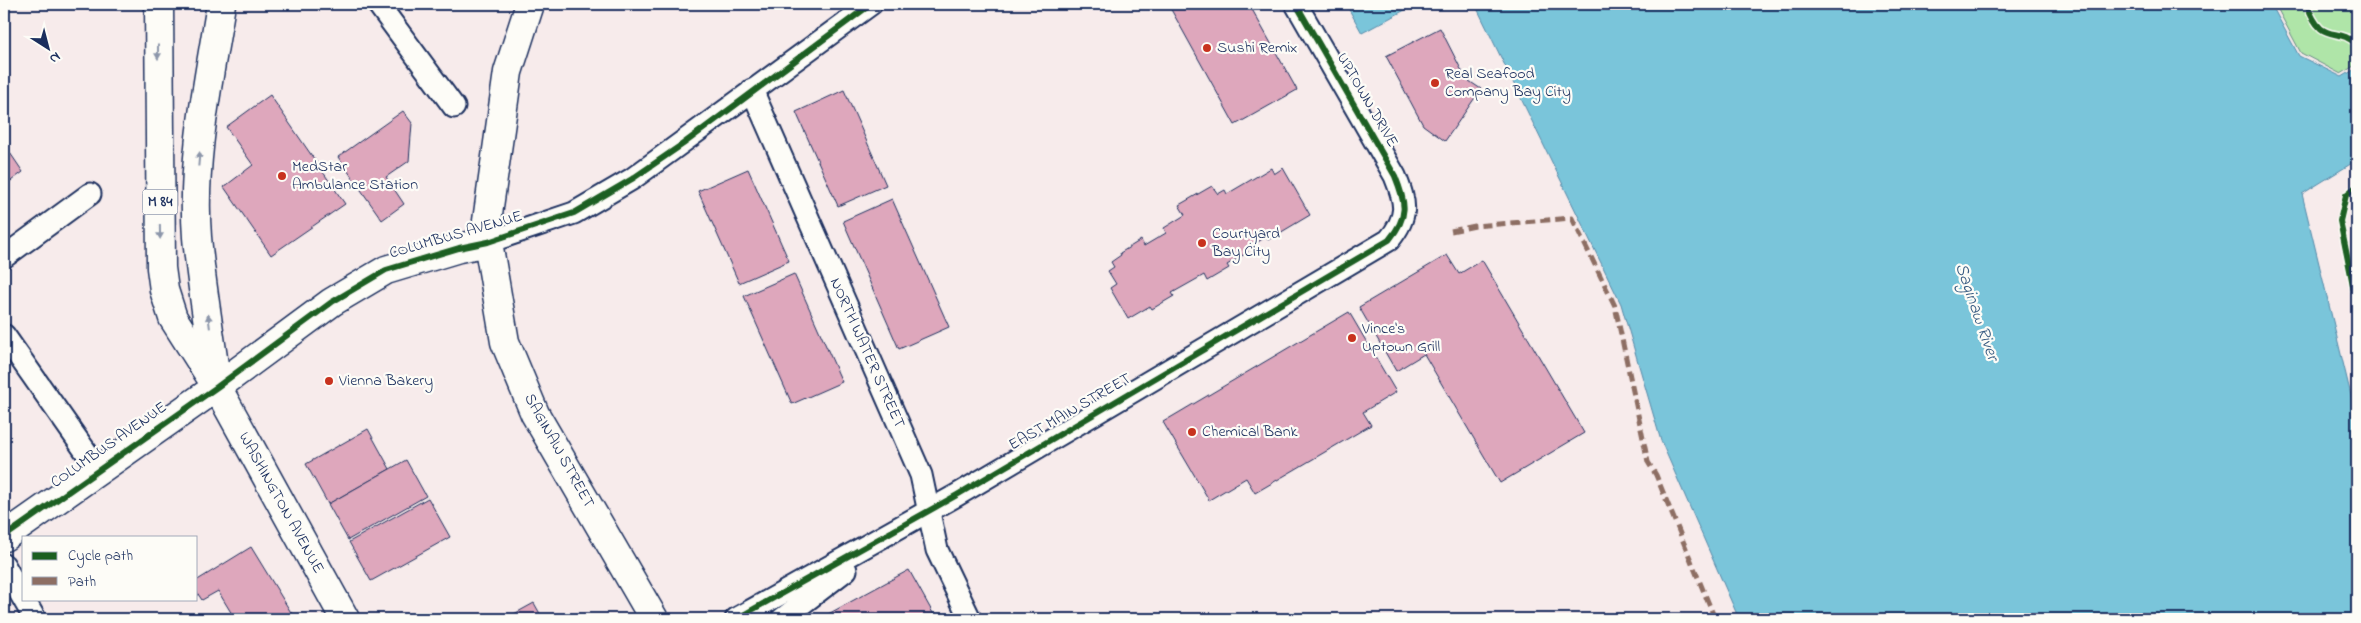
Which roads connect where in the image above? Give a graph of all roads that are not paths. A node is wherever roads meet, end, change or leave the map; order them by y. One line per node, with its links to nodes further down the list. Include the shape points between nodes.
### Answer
1 (159, 4): 14 (street, M 84, one-way to 14, via 161,268 164,290 173,318)
2 (221, 4): 14 (street, M 84, one-way to 2, via 197,237 197,184)
3 (378, 4): 8 (street)
4 (530, 4): 11 (street, SAGINAW STREET, via 508,72 487,221)
5 (871, 4): 7 (street, COLUMBUS AVENUE)
6 (1296, 4): 10 (street, UPTOWN DRIVE, via 1395,176 1403,196)
7 (752, 90): 11 (street, COLUMBUS AVENUE, via 683,144 574,213); 16 (street, NORTH WATER STREET, via 921,475)
8 (454, 107)
9 (90, 194): 12 (street)
10 (1404, 214): 16 (street, EAST MAIN STREET, via 1390,240)
11 (488, 242): 14 (street, COLUMBUS AVENUE, via 386,270 332,302); 24 (street, SAGINAW STREET, via 505,342 535,414)
12 (4, 257)
13 (4, 335): 15 (street)
14 (217, 387): 15 (street, COLUMBUS AVENUE); 23 (street, WASHINGTON AVENUE / M 84)
15 (98, 469): 18 (street, COLUMBUS AVENUE)
16 (929, 511): 17 (street, EAST MAIN STREET); 27 (street, NORTH WATER STREET, via 937,550)
17 (903, 525): 25 (street, EAST MAIN STREET); 26 (street, EAST MAIN STREET)
18 (4, 537)
19 (4, 565): 20 (street)
20 (22, 596)
21 (24, 600): 22 (street)
22 (35, 619)
23 (345, 619)
24 (654, 619)
25 (736, 619)
26 (782, 619)
27 (970, 619)

